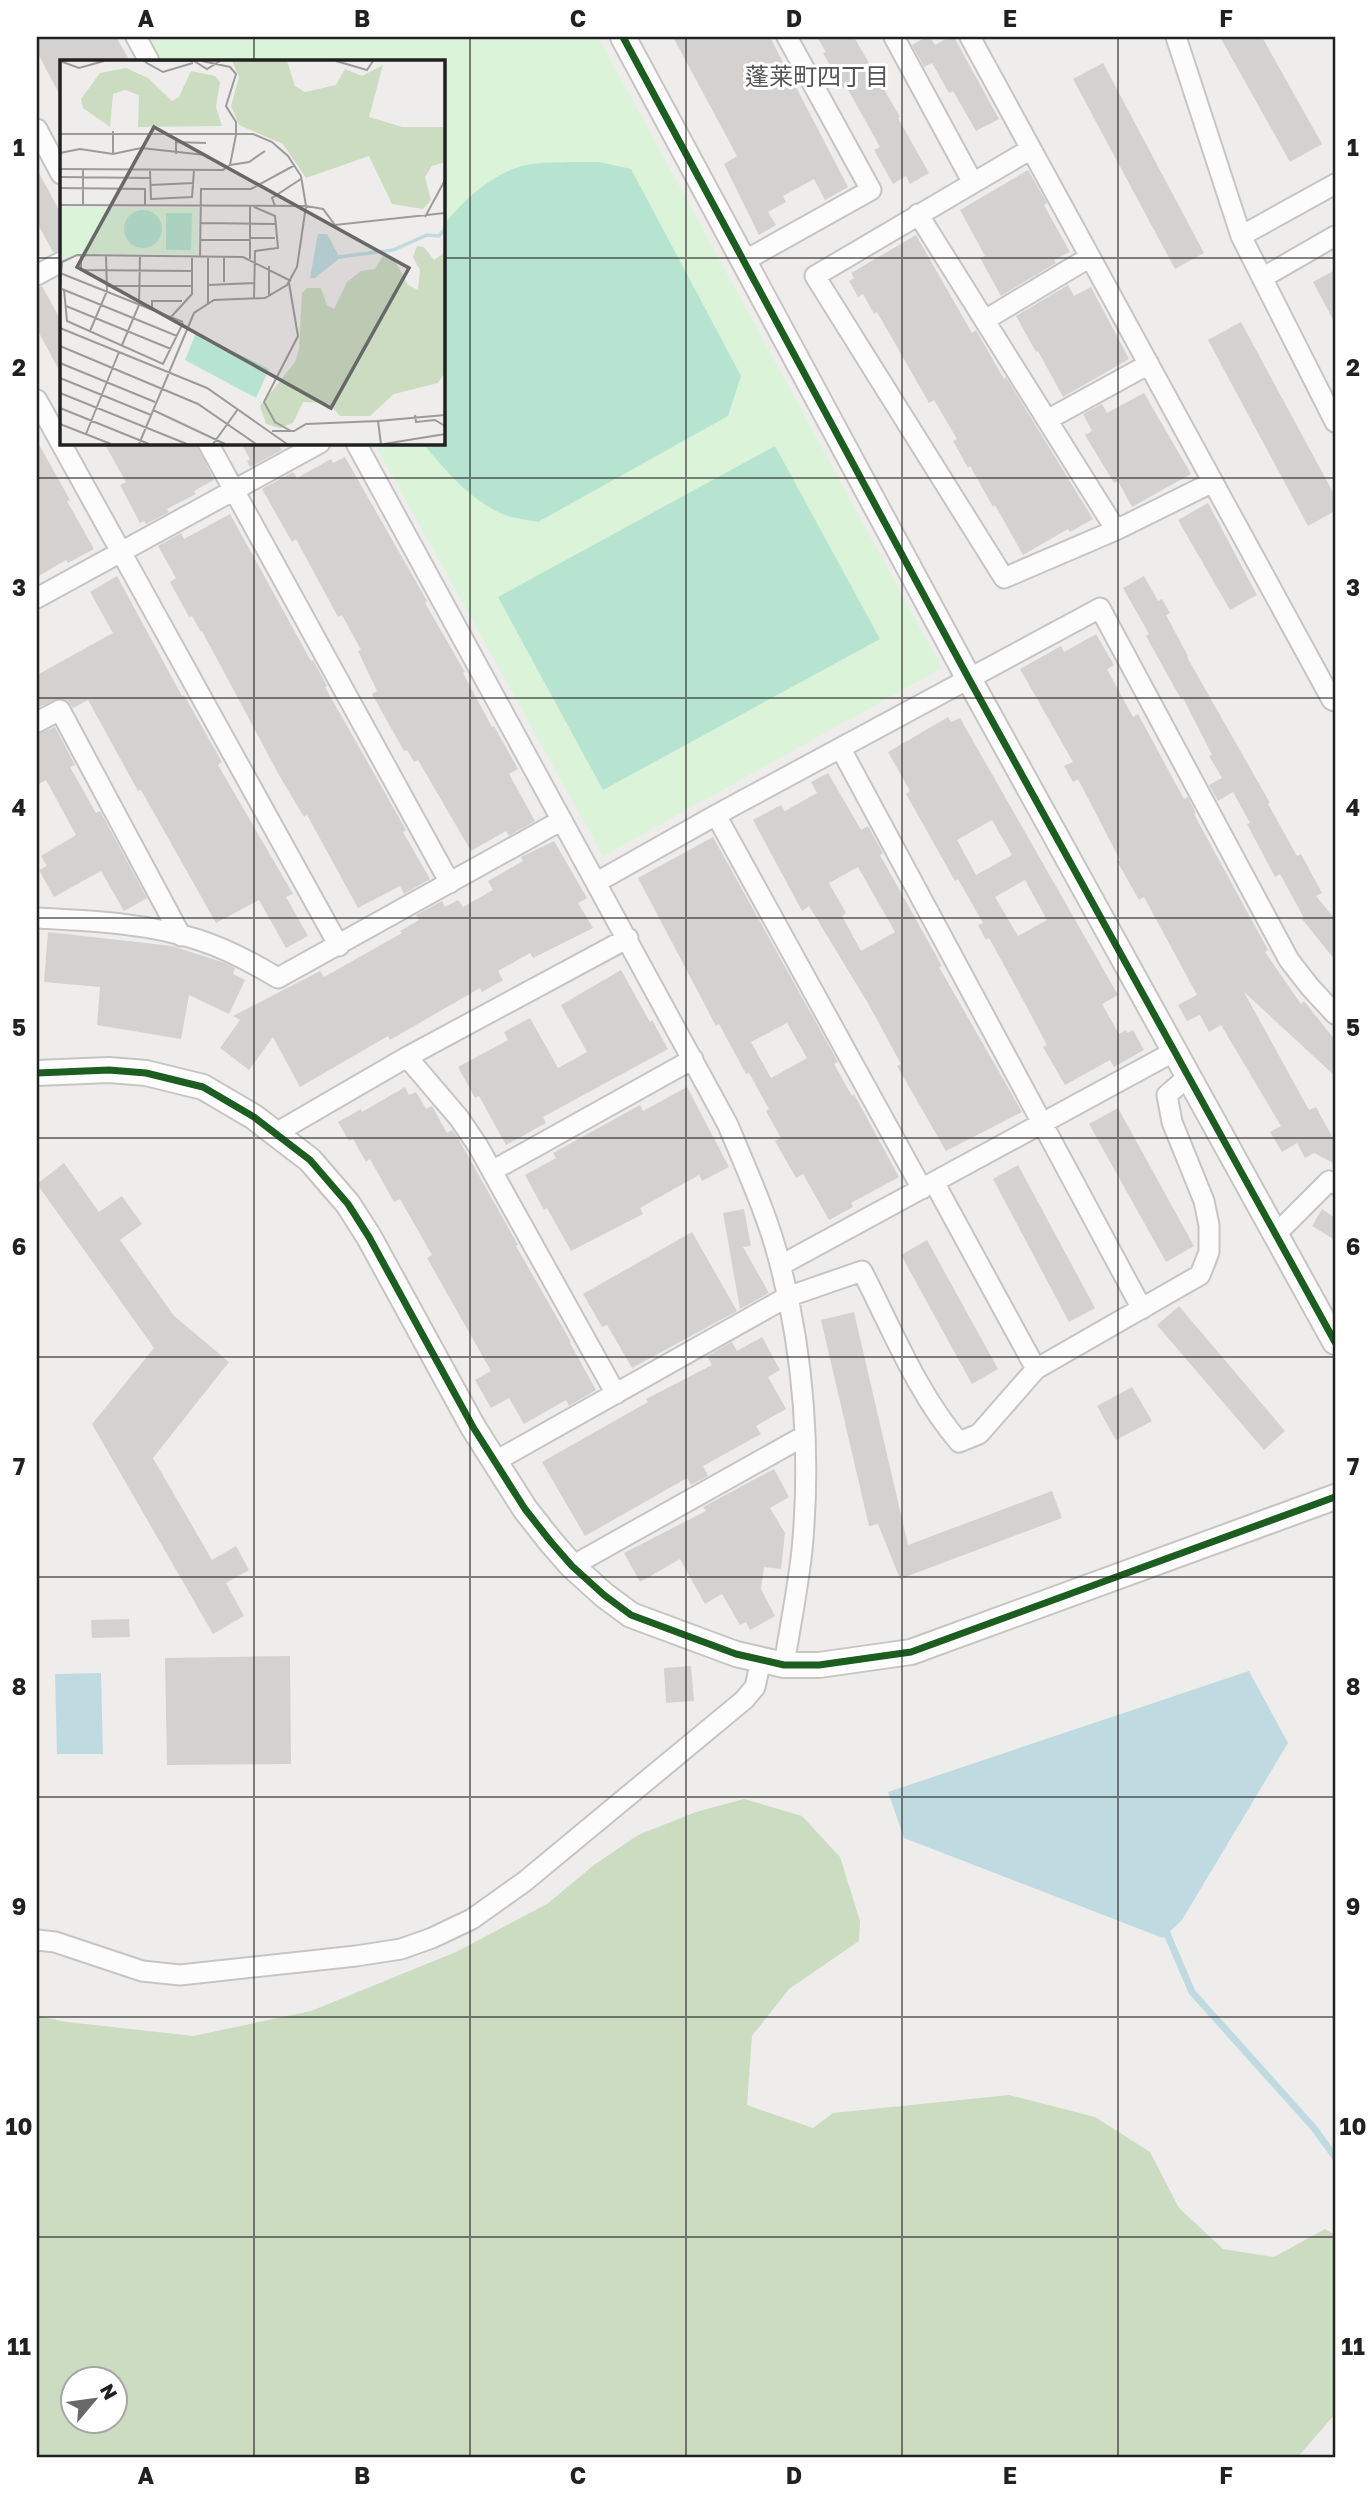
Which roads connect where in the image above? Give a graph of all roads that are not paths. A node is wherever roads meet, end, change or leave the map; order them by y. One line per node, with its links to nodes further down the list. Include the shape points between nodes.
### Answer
1 (135, 37): 7 (street)
2 (623, 37): 17 (street)
3 (787, 37): 17 (street, via 870,190)
4 (894, 37): 11 (street)
5 (970, 37): 9 (street)
6 (1176, 37): 14 (street)
7 (148, 60)
8 (37, 129): 10 (street)
9 (1031, 149): 11 (street); 16 (street)
10 (60, 172)
11 (973, 183): 13 (street)
12 (1335, 184): 14 (street)
13 (918, 214): 21 (street); 33 (street, via 814,276 1004,578)
14 (1241, 236): 20 (street)
15 (1335, 236): 20 (street)
16 (1090, 257): 21 (street); 22 (street)
17 (744, 261): 36 (street)
18 (60, 263): 19 (street)
19 (37, 275)
20 (1262, 278): 25 (street)
21 (985, 320): 24 (street)
22 (1149, 364): 24 (street); 31 (street)
23 (37, 400): 26 (street)
24 (1047, 421): 33 (street)
25 (1335, 422)
26 (60, 442)
27 (61, 444): 34 (street)
28 (209, 444): 32 (street)
29 (318, 444): 32 (street)
30 (357, 444): 41 (street)
31 (1213, 482): 33 (street); 37 (street)
32 (234, 489): 34 (street); 43 (street)
33 (1116, 530)
34 (121, 552): 35 (street); 47 (street)
35 (37, 598)
36 (970, 679): 39 (street); 48 (street, via 1100,608 1289,960); 49 (street)
37 (1335, 701)
38 (37, 722): 45 (street, via 60,710)
39 (841, 749): 40 (street); 54 (street)
40 (716, 815): 42 (street); 58 (street)
41 (562, 820): 42 (street); 43 (street)
42 (597, 882): 46 (street)
43 (450, 883): 47 (street)
44 (37, 918): 45 (street, via 140,927)
45 (181, 936): 47 (street, via 230,952 278,978)
46 (628, 938): 50 (street); 51 (street)
47 (339, 946)
48 (1335, 1014)
49 (1175, 1051): 53 (street); 54 (street)
50 (407, 1057): 55 (street); 56 (street, via 459,1118)
51 (692, 1059): 56 (street); 60 (street, via 728,1125)
52 (37, 1073): 55 (street, via 109,1070 184,1081 228,1100)
53 (1189, 1076): 59 (street); 62 (street, via 1167,1095 1172,1122 1204,1201 1209,1252 1200,1275)
54 (1042, 1123): 58 (street); 62 (street)
55 (276, 1133): 67 (street, via 320,1170 348,1204)
56 (492, 1171): 65 (street)
57 (1335, 1184): 59 (street, via 1329,1181)
58 (928, 1186): 60 (street); 64 (street)
59 (1276, 1234): 63 (street)
60 (780, 1265): 61 (street)
61 (787, 1297): 64 (street, via 862,1271 924,1392 959,1442 979,1434); 65 (street); 66 (street)
62 (1142, 1309): 64 (street)
63 (1335, 1342)
64 (1036, 1368)
65 (616, 1394): 67 (street)
66 (804, 1436): 69 (street); 70 (street, via 802,1549)
67 (494, 1462): 69 (street)
68 (1335, 1497): 70 (street, via 911,1652 819,1665)
69 (572, 1566): 70 (street, via 631,1615)
70 (772, 1663): 71 (street, via 744,1700 524,1882 472,1919 432,1938 401,1949 356,1956 180,1975 142,1971)
71 (37, 1940)

